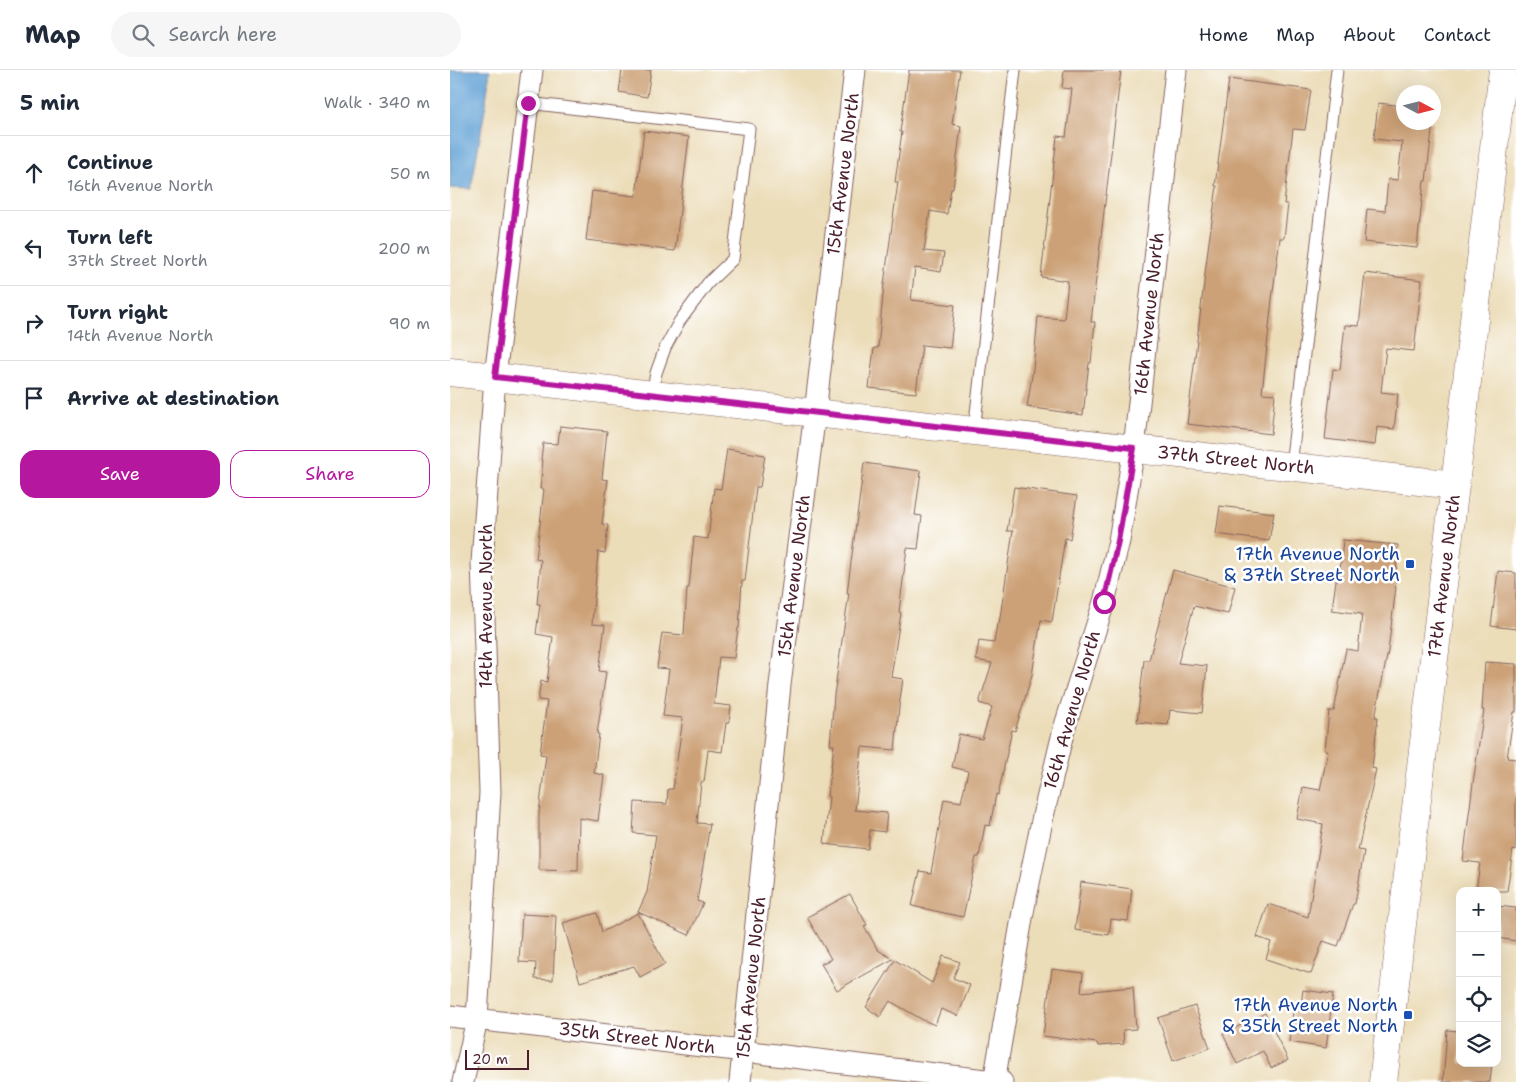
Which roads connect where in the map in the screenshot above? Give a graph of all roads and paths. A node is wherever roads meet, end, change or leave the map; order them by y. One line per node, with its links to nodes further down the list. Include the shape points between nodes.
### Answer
1 (532, 70): 7 (street, 14th Avenue North)
2 (855, 70): 11 (street, 15th Avenue North)
3 (1014, 70): 12 (lane)
4 (1176, 70): 13 (street, 16th Avenue North)
5 (1336, 70): 14 (lane)
6 (1503, 70): 15 (street, 17th Avenue North)
7 (528, 103): 9 (street, 14th Avenue North); 10 (lane, via 750,130 733,259 708,283 679,322 662,356)
8 (450, 372): 9 (street, 37th Street North)
9 (495, 377): 10 (street, 37th Street North); 17 (street, 14th Avenue North, via 482,563 490,792)
10 (652, 394): 11 (street, 37th Street North)
11 (814, 413): 12 (street, 37th Street North); 18 (street, 15th Avenue North, via 780,685)
12 (974, 431): 13 (street, 37th Street North)
13 (1134, 448): 14 (street, 37th Street North); 21 (street, 16th Avenue North, via 1106,594 1064,729 1043,816 1023,912)
14 (1291, 466): 15 (street, 37th Street North)
15 (1455, 485): 22 (street, 17th Avenue North)
16 (450, 1016): 17 (street, 35th Street North)
17 (477, 1020): 18 (street, 35th Street North); 19 (street, 14th Avenue North)
18 (744, 1051): 20 (street, 15th Avenue North); 21 (street, 35th Street North)
19 (463, 1082)
20 (740, 1082)
21 (997, 1082)
22 (1382, 1082)

